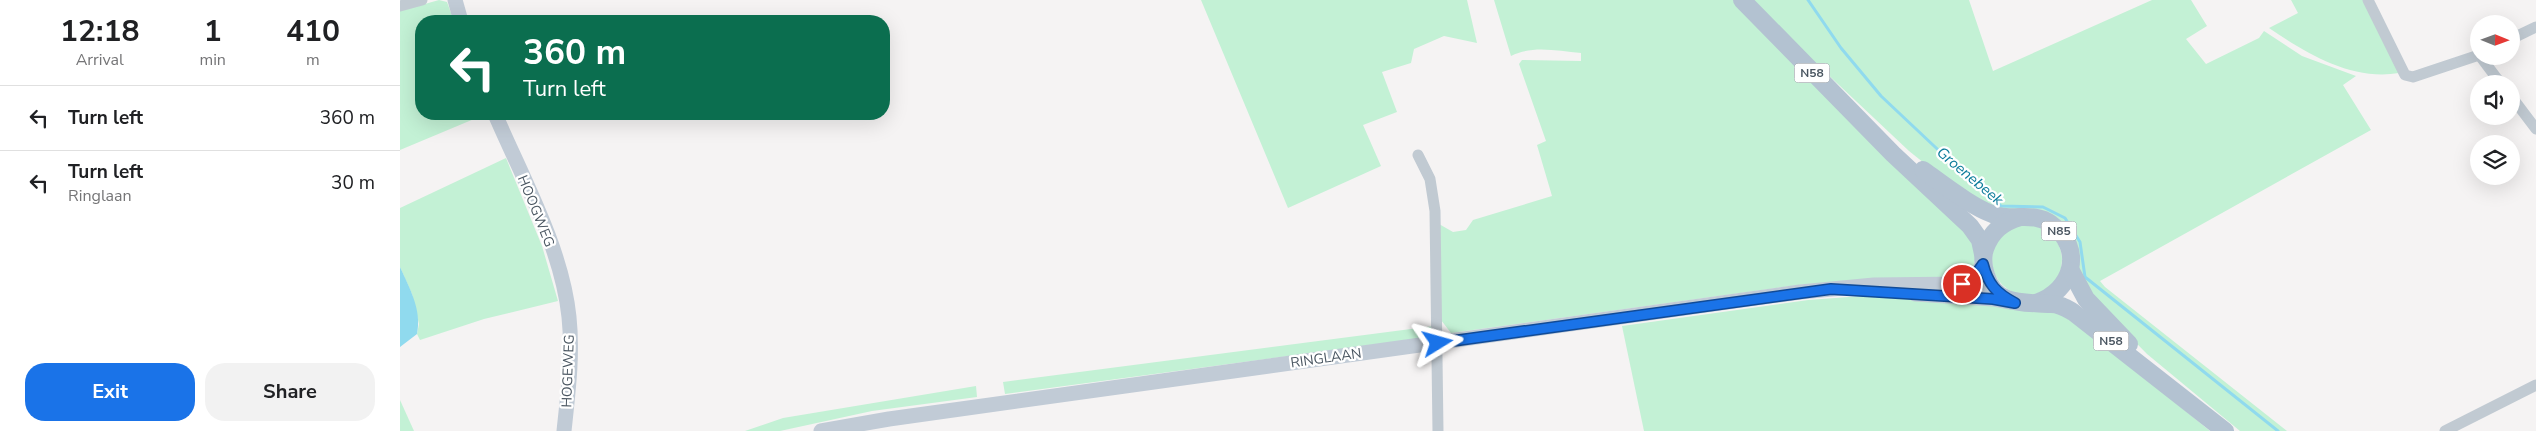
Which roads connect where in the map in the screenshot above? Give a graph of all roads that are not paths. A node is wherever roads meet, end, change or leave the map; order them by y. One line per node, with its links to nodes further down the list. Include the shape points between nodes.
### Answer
1 (422, 0): 5 (street)
2 (455, 0): 6 (main road)
3 (1742, 0): 15 (main road, N58)
4 (2368, 0): 9 (street, via 2404,75 2412,77)
5 (400, 6)
6 (459, 15)
7 (2536, 27): 8 (street)
8 (2520, 35)
9 (2470, 59)
10 (2486, 65): 11 (street)
11 (2495, 75)
12 (2520, 108): 14 (street)
13 (498, 120): 23 (main road, HOOGWEG, via 552,247)
14 (2536, 129)
15 (1873, 132): 17 (main road, N58, via 1970,201 1998,216); 18 (main road, N58, via 1970,226 1980,240)
16 (1418, 155): 24 (street, via 1430,179 1435,211)
17 (2020, 216): 18 (main road, via 1996,229 1988,241); 19 (main road, N85, via 2050,222 2061,232 2069,246)
18 (1983, 259): 20 (main road, RINGLAAN, via 1974,277 1962,284); 21 (main road, via 1988,281 1999,295)
19 (2070, 271): 22 (main road, via 2060,289 2048,299); 26 (main road, N58, via 2086,299)
20 (1831, 289): 21 (main road, RINGLAAN); 24 (main road, RINGLAAN)
21 (2015, 303): 22 (main road)
22 (2033, 304): 26 (main road, N58, via 2058,305 2073,312)
23 (568, 311): 27 (main road, HOGEWEG, via 570,360)
24 (1438, 343): 28 (main road, RINGLAAN); 29 (street)
25 (2536, 386): 31 (street)
26 (2181, 395): 30 (main road, N58)
27 (564, 431)
28 (821, 431)
29 (1438, 431)
30 (2225, 431)
31 (2445, 431)

